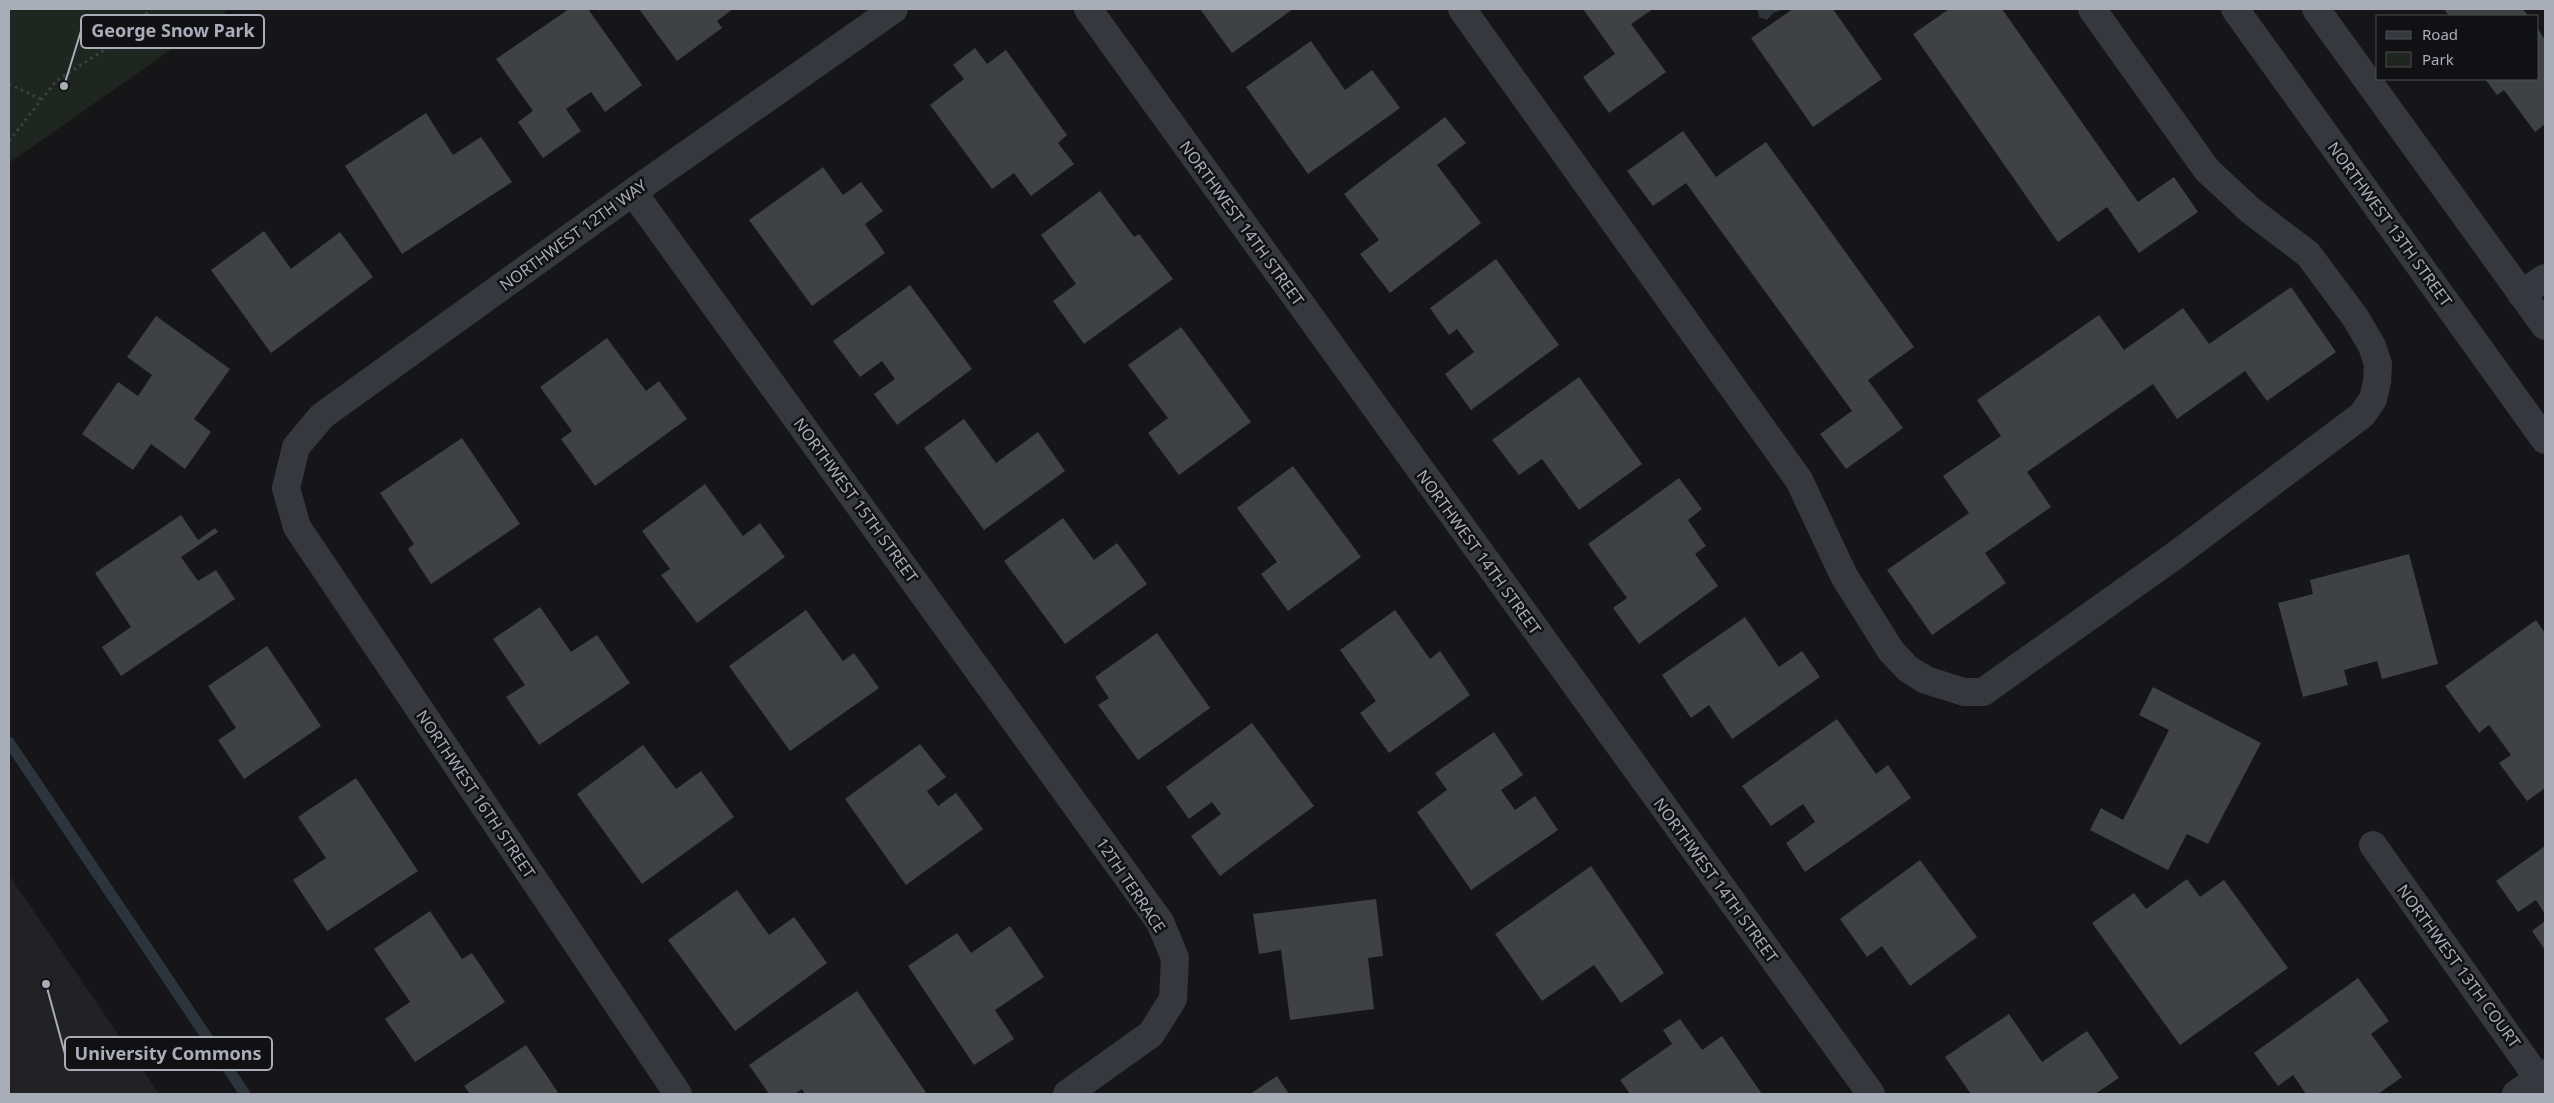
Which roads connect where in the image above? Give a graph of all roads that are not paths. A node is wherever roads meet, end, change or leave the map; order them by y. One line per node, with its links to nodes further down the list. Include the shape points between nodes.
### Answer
1 (894, 9): 7 (street, NORTHWEST 12TH WAY)
2 (1088, 9): 18 (street, NORTHWEST 14TH STREET)
3 (1462, 9): 4 (street, via 1798,480 1844,576 1891,651 1908,669 1926,680 1964,692 1983,692 2311,454 2362,415 2373,399 2377,382 2378,364 2372,346 2356,317 2308,254 2250,210 2207,170)
4 (2092, 9)
5 (2235, 9): 11 (street, NORTHWEST 13TH STREET)
6 (2316, 9): 9 (street)
7 (633, 192): 12 (street, NORTHWEST 12TH WAY, via 322,416 296,447); 13 (street, NORTHWEST 15TH STREET)
8 (2545, 278): 9 (street)
9 (2522, 294): 10 (street)
10 (2545, 326)
11 (2545, 440)
12 (286, 488): 16 (street, NORTHWEST 16TH STREET, via 297,526)
13 (1078, 809): 17 (street, 12TH TERRACE, via 1160,922 1175,958 1172,999 1151,1034)
14 (2373, 845): 15 (street, NORTHWEST 13TH COURT)
15 (2543, 1080): 19 (street)
16 (678, 1094)
17 (1067, 1094)
18 (1871, 1094)
19 (2516, 1094)

